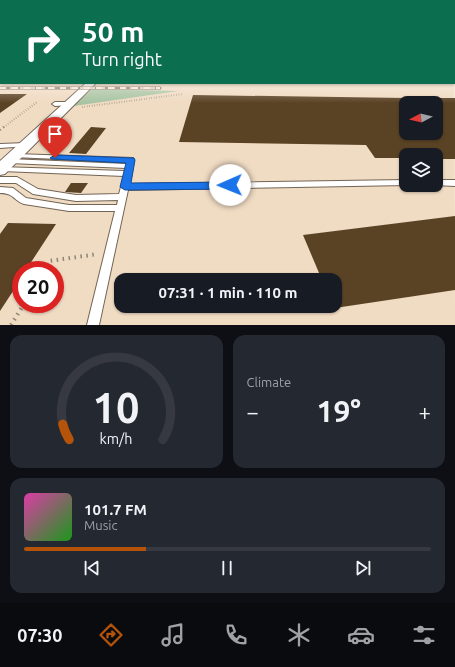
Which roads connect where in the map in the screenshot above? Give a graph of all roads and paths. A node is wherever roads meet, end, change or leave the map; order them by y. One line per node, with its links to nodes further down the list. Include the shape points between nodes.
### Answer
1 (90, 84): 5 (street)
2 (183, 94): 5 (path)
3 (37, 102): 6 (path)
4 (55, 104): 5 (lane)
5 (73, 106): 7 (street)
6 (0, 130)
7 (26, 145): 8 (lane); 10 (street)
8 (0, 146)
9 (130, 166): 10 (lane); 10 (lane, via 131,160 57,155); 11 (lane)
10 (5, 167): 11 (lane); 16 (lane, via 17,180 36,192 76,198)
11 (128, 174): 16 (lane)
12 (455, 182): 14 (lane)
13 (399, 183): 16 (lane)
14 (443, 183)
15 (0, 190): 17 (lane, via 10,190 24,201 69,208)
16 (124, 192): 17 (lane)
17 (120, 208): 18 (lane)
18 (110, 253): 19 (path); 22 (lane)
19 (50, 261)
20 (18, 313): 21 (path)
21 (11, 325)
22 (93, 325)

